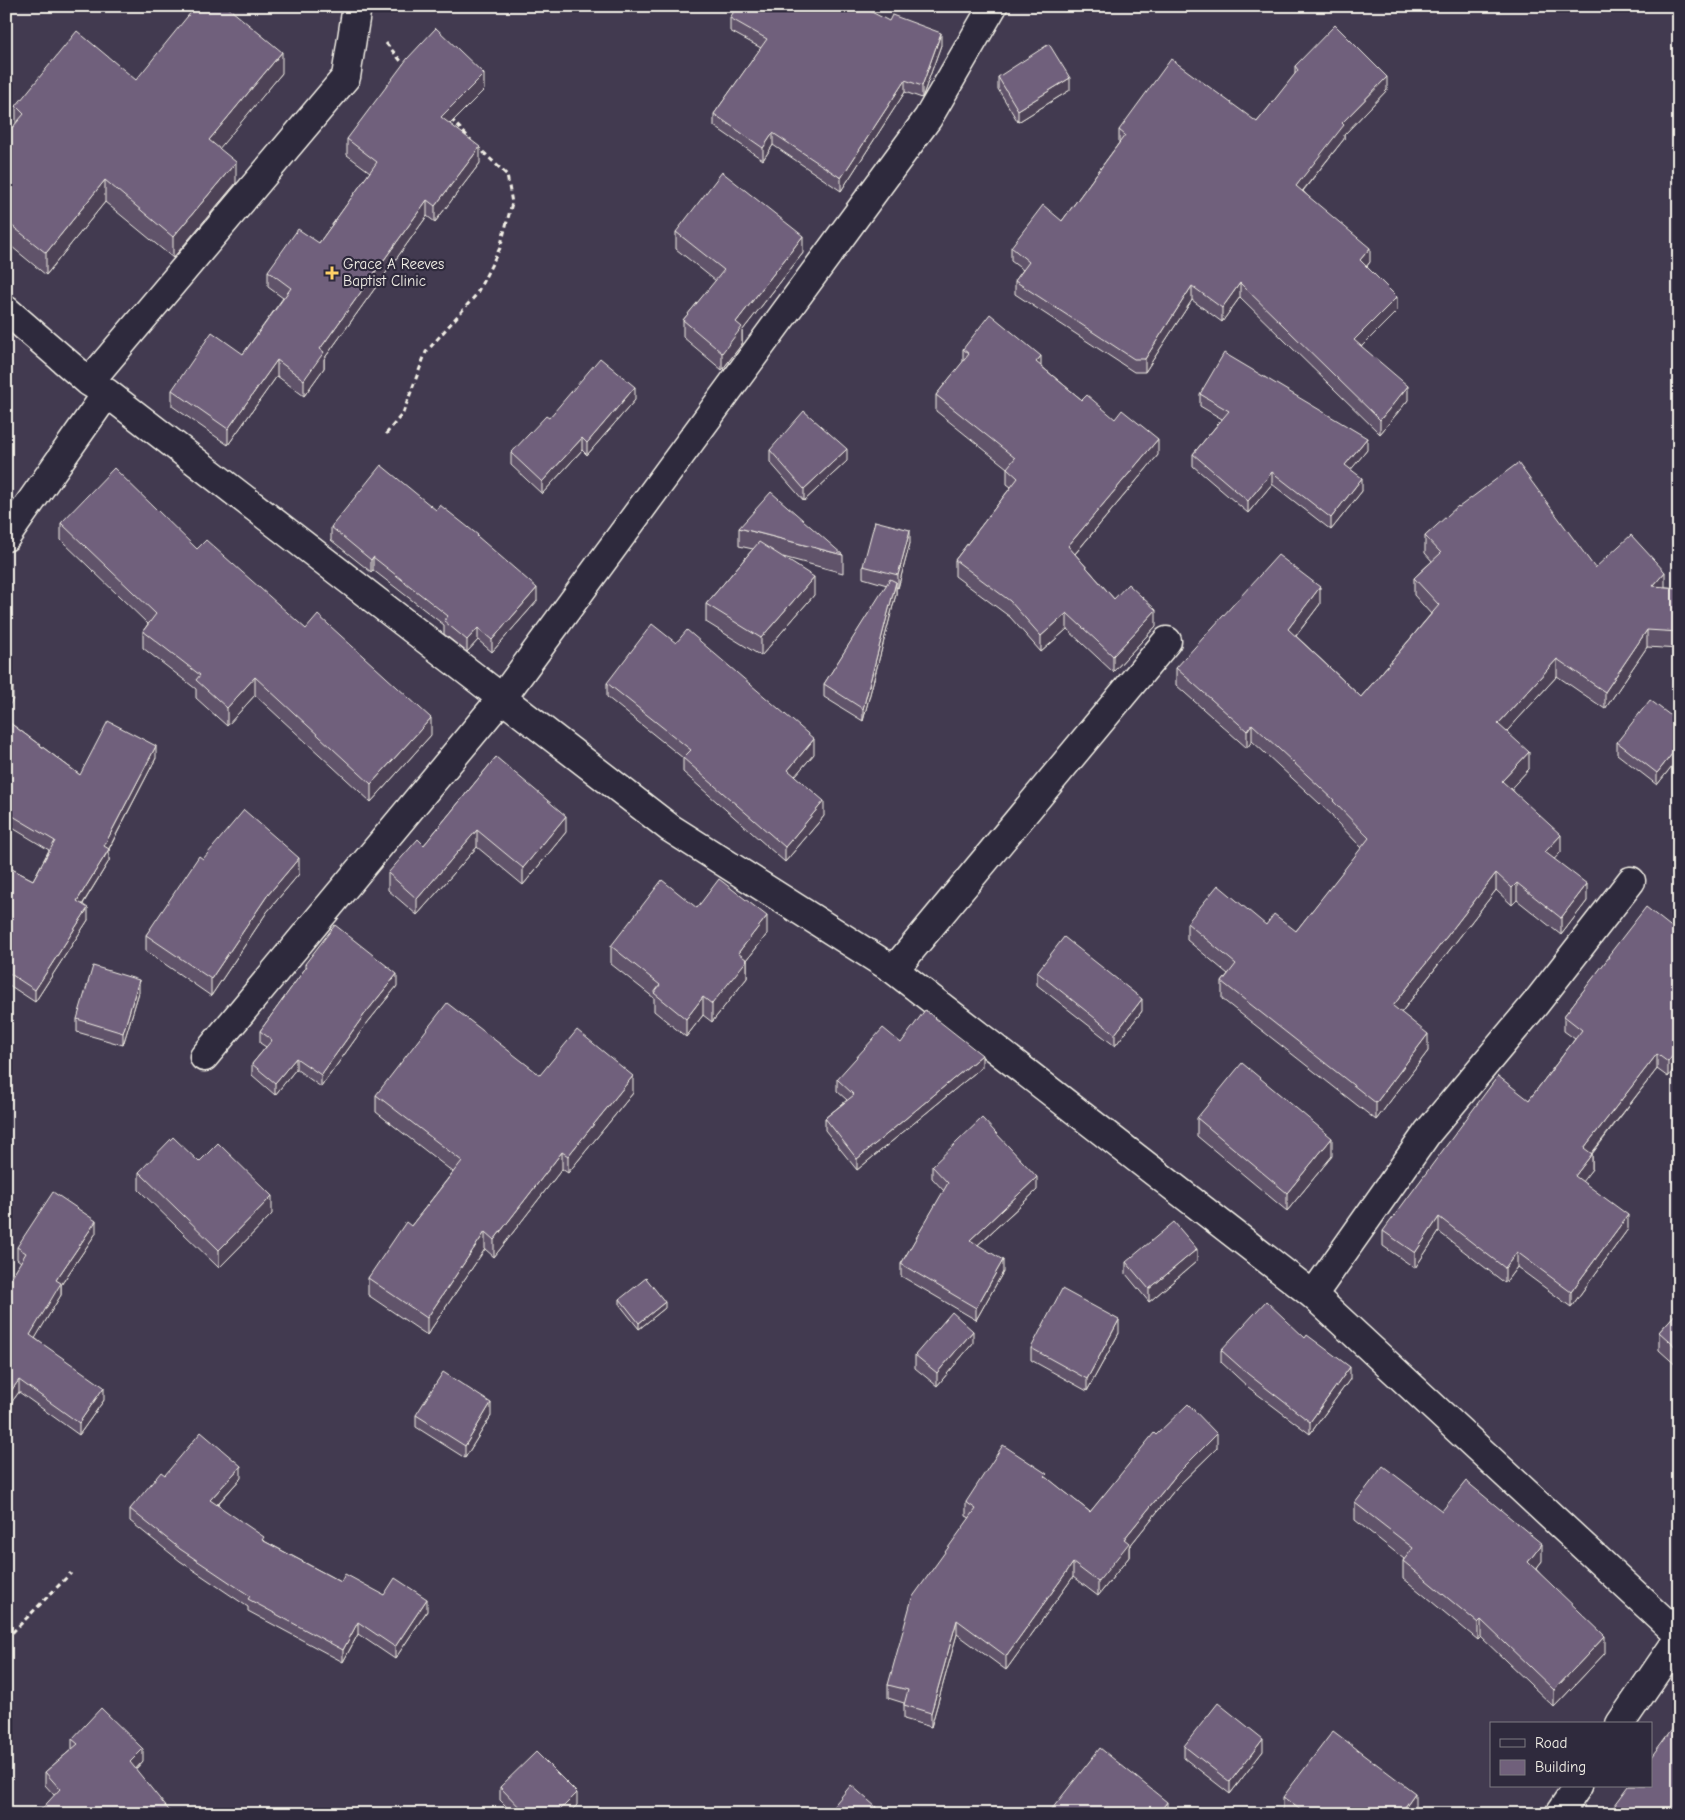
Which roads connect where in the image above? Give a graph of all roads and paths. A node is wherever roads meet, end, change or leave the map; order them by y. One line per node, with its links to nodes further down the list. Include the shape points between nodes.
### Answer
1 (993, 6): 12 (street, via 928,118)
2 (357, 8): 3 (path); 8 (street, via 346,77)
3 (407, 67)
4 (451, 119): 5 (path)
5 (471, 140)
6 (478, 147): 9 (path, via 507,175 512,203 500,248 476,295 426,352 403,413)
7 (6, 310): 8 (street)
8 (98, 388): 10 (street); 12 (street)
9 (386, 434)
10 (6, 537)
11 (1167, 641): 14 (street)
12 (502, 698): 14 (street, via 670,828); 15 (street)
13 (1632, 882): 16 (street, via 1428,1132)
14 (894, 970): 16 (street)
15 (204, 1056)
16 (1313, 1295): 18 (street)
17 (71, 1573): 19 (path)
18 (1679, 1637): 20 (street)
19 (6, 1639)
20 (1621, 1722)
21 (1577, 1788): 22 (street)
22 (1559, 1814)

